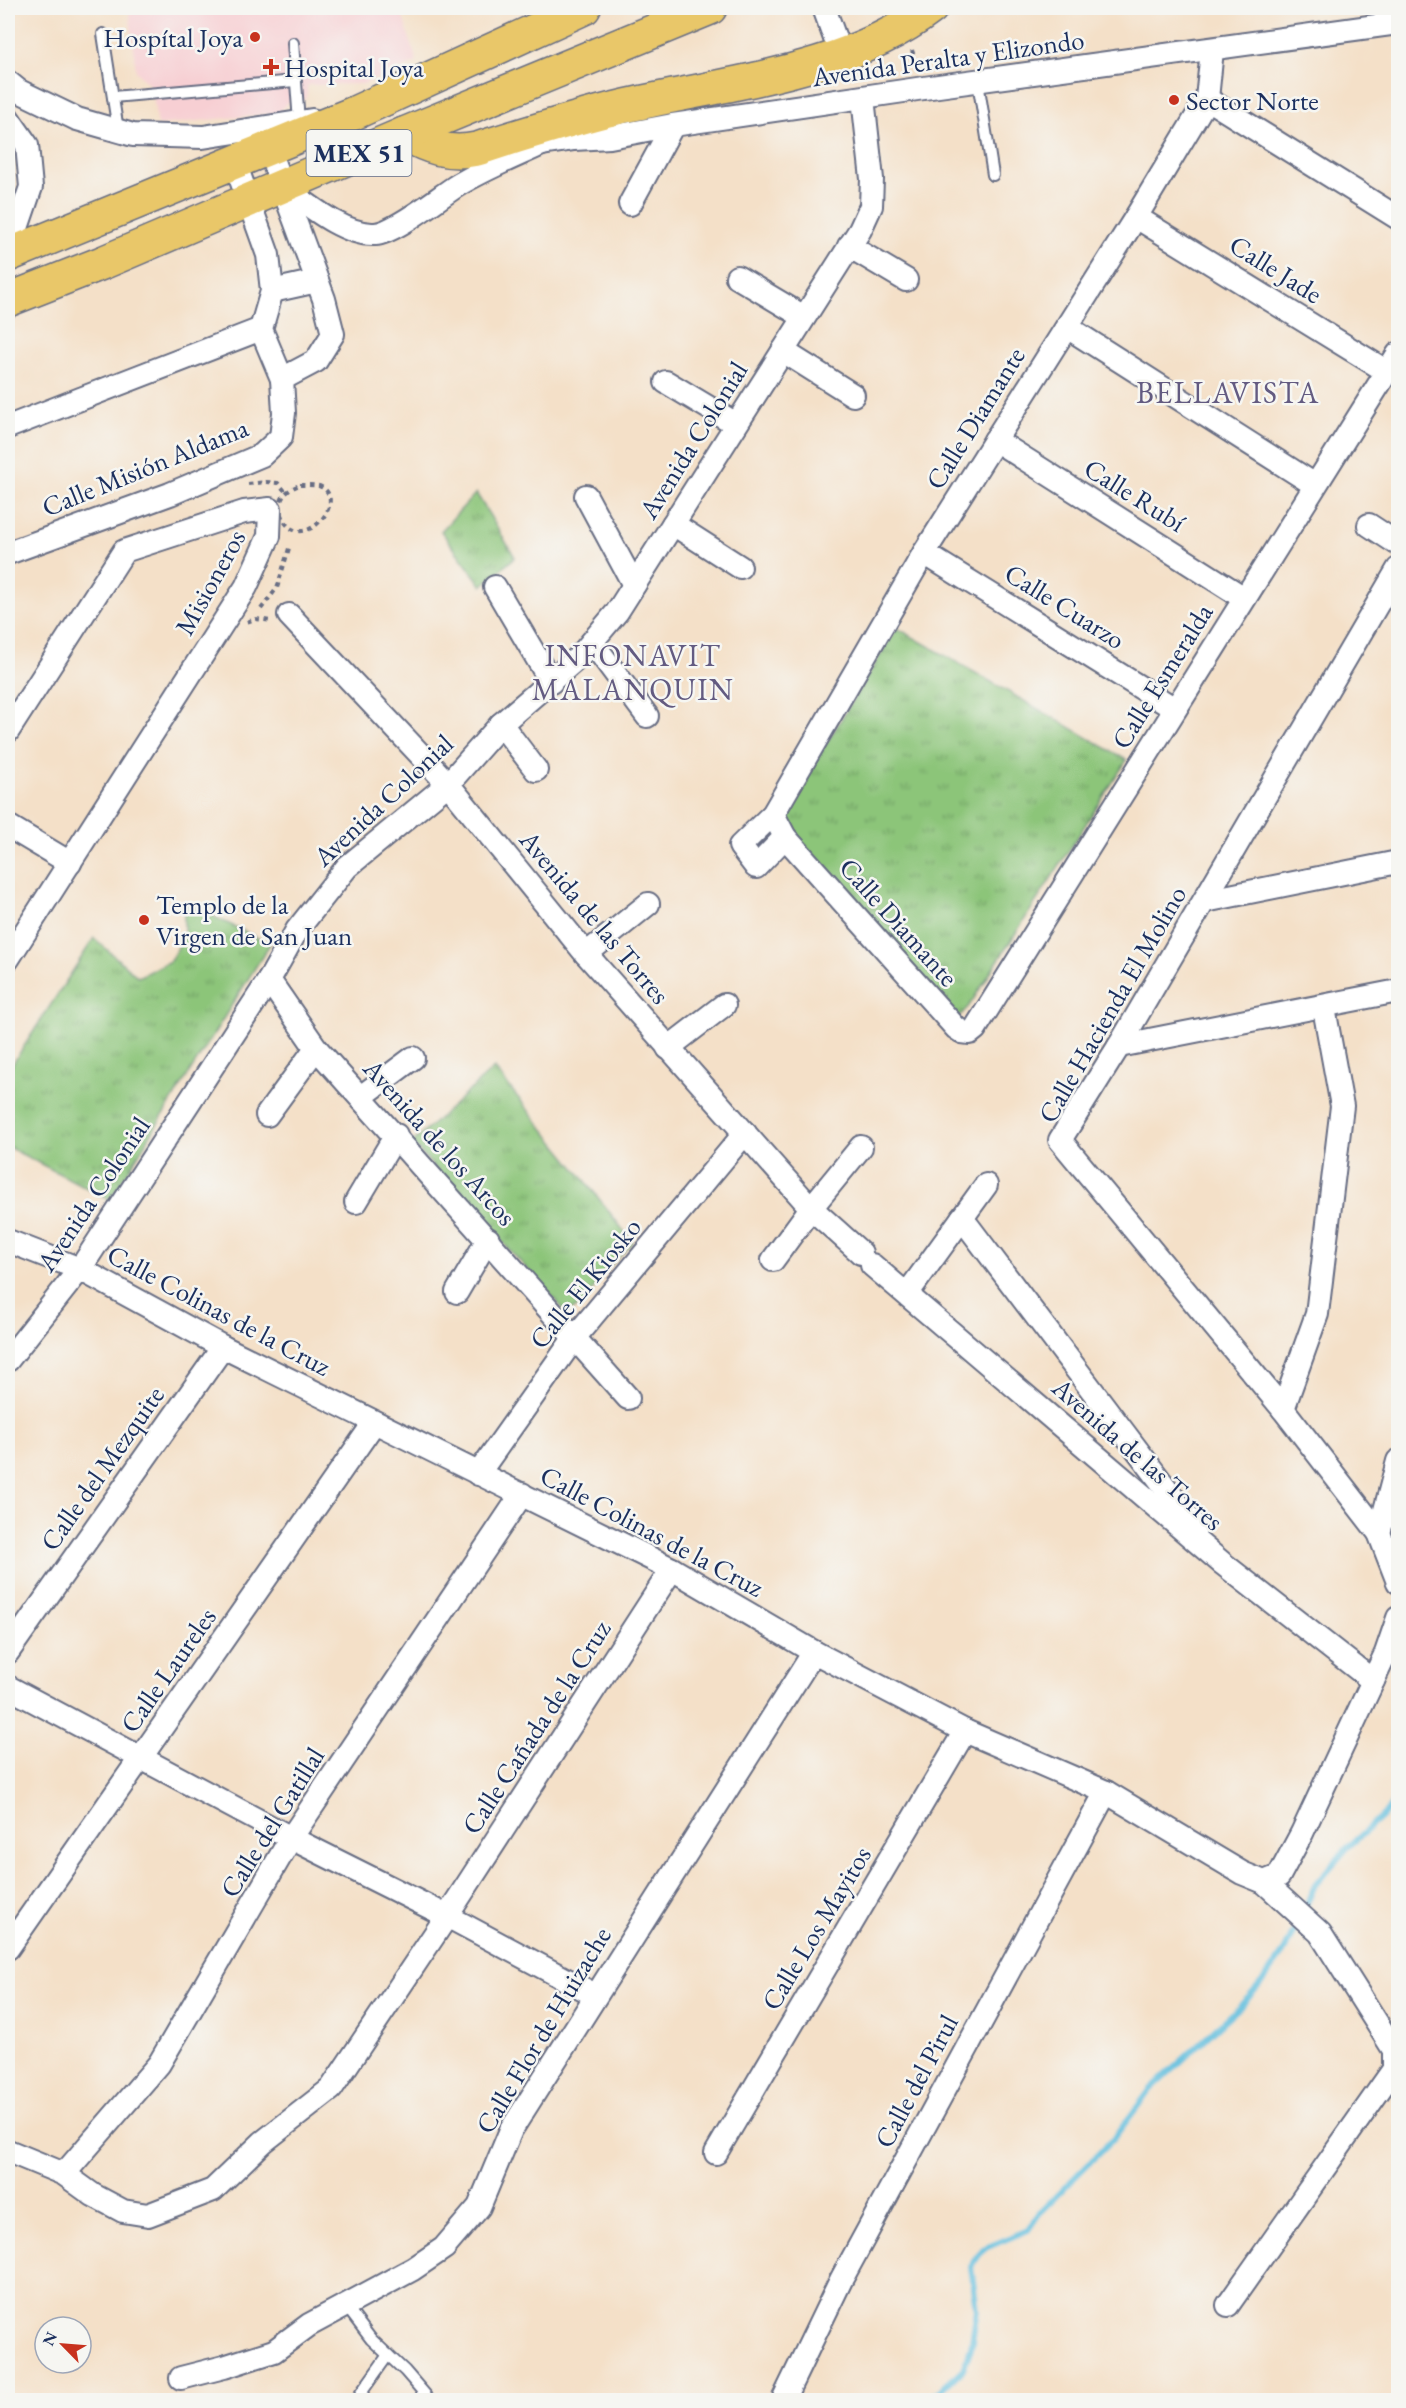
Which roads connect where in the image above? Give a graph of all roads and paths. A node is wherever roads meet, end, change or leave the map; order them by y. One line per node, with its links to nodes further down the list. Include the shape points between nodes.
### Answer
1 (584, 8): 16 (main road, MEX 51, via 381,95)
2 (710, 8): 21 (main road, MEX 51)
3 (824, 8): 9 (street)
4 (931, 8): 9 (main road, via 911,23)
5 (1398, 23): 8 (street, Avenida Peralta y Elizondo)
6 (103, 34): 13 (lane)
7 (293, 44): 10 (lane)
8 (1212, 50): 12 (street, Avenida Peralta y Elizondo); 15 (street, Calle Diamante)
9 (841, 56): 22 (main road, via 764,77 619,107)
10 (295, 81): 13 (lane); 18 (lane)
11 (8, 82): 20 (street, via 19,92 77,118)
12 (978, 82): 14 (street, Avenida Peralta y Elizondo); 25 (lane)
13 (112, 97): 20 (lane)
14 (863, 98): 19 (street, Avenida Peralta y Elizondo); 32 (street, Avenida Colonial, via 872,206)
15 (1207, 99): 29 (street, Calle Diamante); 30 (street)
16 (352, 114): 18 (street); 23 (main road, MEX 51)
17 (8, 118): 31 (street, via 27,145 31,187 18,225)
18 (299, 122): 20 (street, via 203,137 133,135)
19 (673, 125): 22 (street, Avenida Peralta y Elizondo, via 610,137); 28 (street)
20 (118, 130)
21 (404, 134): 22 (main road, via 437,150 452,152); 26 (main road, MEX 51)
22 (543, 137): 26 (street, Avenida Peralta y Elizondo, via 460,184 415,215 376,234 350,230 334,222)
23 (268, 148): 24 (main road, MEX 51); 26 (street)
24 (235, 163): 27 (street); 33 (main road, MEX 51)
25 (993, 175)
26 (282, 186): 27 (main road, MEX 51); 36 (street)
27 (249, 200): 37 (street, via 268,255); 38 (main road, MEX 51)
28 (630, 204)
29 (1136, 216): 40 (street, Calle Diamante); 43 (street, Calle Jade)
30 (1398, 217)
31 (8, 235)
32 (849, 246): 35 (street); 39 (street, Avenida Colonial)
33 (8, 255)
34 (738, 277): 39 (street)
35 (906, 280)
36 (317, 281): 37 (street); 44 (street, via 333,334 316,361)
37 (272, 291): 41 (street)
38 (8, 300)
39 (804, 317): 42 (street, Avenida Colonial)
40 (1067, 327): 49 (street, Calle Diamante); 50 (street)
41 (261, 330): 44 (street, Calle Misión Aldama); 48 (street)
42 (783, 351): 46 (street); 47 (street, Avenida Colonial)
43 (1392, 362): 50 (street, Calle Esmeralda)
44 (282, 379): 56 (street, Calle Misión Aldama, via 281,437 262,455 170,494)
45 (666, 382): 47 (street)
46 (853, 395)
47 (736, 424): 52 (street, Avenida Colonial)
48 (8, 427)
49 (995, 440): 57 (street, Calle Diamante); 63 (street, Calle Rubí)
50 (1314, 485): 63 (street, Calle Esmeralda)
51 (586, 496): 60 (street)
52 (673, 524): 58 (street); 60 (street, Avenida Colonial)
53 (1369, 525): 55 (street)
54 (291, 527): 54 (path, via 280,511 286,492 300,485 325,490 329,499 326,516 306,530); 64 (path, via 292,538 277,588)
55 (1398, 544)
56 (8, 553)
57 (924, 553): 68 (street, Calle Cuarzo); 74 (street, Calle Diamante)
58 (740, 567)
59 (1398, 569): 79 (street, Calle Hacienda El Molino)
60 (634, 585): 66 (street, Avenida Colonial)
61 (246, 586): 64 (path); 71 (street, Misioneros, via 269,536 270,509 244,512 124,551); 78 (street, Misioneros)
62 (495, 587): 67 (street)
63 (1244, 598): 68 (street, Calle Esmeralda)
64 (261, 609): 65 (path, via 272,621)
65 (289, 615): 73 (street, Avenida de las Torres)
66 (592, 642): 67 (street, Avenida Colonial); 69 (street)
67 (551, 682): 70 (street, Avenida Colonial)
68 (1175, 709): 87 (street, Calle Esmeralda)
69 (647, 716)
70 (501, 724): 72 (street); 73 (street, Avenida Colonial)
71 (8, 730)
72 (536, 770)
73 (448, 784): 81 (street, Avenida de las Torres); 83 (street, Avenida Colonial, via 347,867 297,930)
74 (773, 814): 76 (street, Calle Diamante); 76 (street, Calle Diamante, via 740,846 756,867)
75 (8, 826): 78 (street)
76 (785, 837): 87 (street, Calle Diamante, via 956,1028 970,1033)
77 (1398, 862): 79 (street)
78 (69, 863): 82 (street, Misioneros)
79 (1205, 901): 88 (street, Calle Hacienda El Molino)
80 (648, 904): 81 (street)
81 (586, 954): 90 (street, Avenida de las Torres)
82 (8, 959)
83 (269, 980): 89 (street, Avenida de los Arcos); 104 (street, Avenida Colonial)
84 (1398, 991): 86 (street)
85 (724, 1005): 90 (street)
86 (1324, 1008): 88 (street); 111 (street, via 1342,1106 1317,1314)
87 (975, 1029)
88 (1119, 1046): 111 (street, Calle Hacienda El Molino, via 1060,1140)
89 (316, 1048): 92 (street, Avenida de los Arcos); 93 (street)
90 (668, 1048): 94 (street, Avenida de las Torres)
91 (413, 1058): 92 (street)
92 (362, 1096): 95 (street, Avenida de los Arcos)
93 (267, 1115)
94 (745, 1133): 99 (street, Avenida de las Torres); 107 (street, Calle El Kiosko)
95 (396, 1136): 98 (street); 101 (street, Avenida de los Arcos)
96 (861, 1147): 99 (street)
97 (986, 1185): 100 (street)
98 (356, 1202)
99 (811, 1208): 103 (street); 106 (street, Avenida de las Torres)
100 (962, 1218): 106 (street); 117 (street)
101 (488, 1239): 105 (street); 107 (street, Avenida de los Arcos)
102 (8, 1241): 104 (street, Calle Colinas de la Cruz)
103 (774, 1260)
104 (80, 1269): 108 (street, Calle Colinas de la Cruz); 109 (street, Avenida Colonial)
105 (457, 1292)
106 (907, 1294): 117 (street, Avenida de las Torres)
107 (575, 1337): 110 (street, Avenida de los Arcos); 114 (street, Calle El Kiosko)
108 (223, 1347): 112 (street, Calle Colinas de la Cruz); 121 (street, Calle del Mezquite)
109 (8, 1360)
110 (628, 1398)
111 (1283, 1409): 116 (street, Calle Hacienda El Molino)
112 (374, 1423): 114 (street, Calle Colinas de la Cruz); 126 (street, Calle Laureles)
113 (1398, 1461): 116 (street)
114 (478, 1474): 115 (street, Calle Colinas de la Cruz)
115 (522, 1494): 118 (street, Calle Colinas de la Cruz); 128 (street, Calle del Gatillal)
116 (1379, 1533): 119 (street, Calle Hacienda El Molino)
117 (1222, 1563): 123 (street, Avenida de las Torres)
118 (672, 1569): 122 (street, Calle Colinas de la Cruz); 130 (street, Calle Cañada de la Cruz)
119 (1398, 1582)
120 (1398, 1618): 123 (street)
121 (8, 1652)
122 (814, 1652): 125 (street, Calle Colinas de la Cruz); 132 (street, Calle Flor de Huizache)
123 (1373, 1681): 129 (street, via 1279,1876)
124 (8, 1687): 126 (street)
125 (965, 1731): 127 (street, Calle Colinas de la Cruz); 134 (street, Calle Los Mayitos)
126 (142, 1758): 128 (street); 131 (street, Calle Laureles)
127 (1106, 1792): 129 (street, Calle Colinas de la Cruz, via 1242,1873); 142 (street, Calle del Pirul, via 841,2280)
128 (291, 1838): 130 (street); 135 (street, Calle del Gatillal, via 159,2064)
129 (1264, 1882): 136 (street, Calle Colinas de la Cruz, via 1320,1933 1394,2050 1394,2069)
130 (447, 1916): 132 (street); 135 (street, Calle Cañada de la Cruz, via 331,2089 263,2142 213,2190 147,2215 123,2211)
131 (8, 1948)
132 (595, 1995): 137 (street, Calle Flor de Huizache, via 511,2130 479,2207 444,2248)
133 (8, 2151): 135 (street)
134 (716, 2153)
135 (64, 2174)
136 (1228, 2305)
137 (346, 2306): 138 (lane); 139 (street, Calle Flor de Huizache, via 309,2325 274,2350)
138 (388, 2355): 140 (lane); 141 (lane)
139 (181, 2378)
140 (356, 2400)
141 (430, 2400)
142 (783, 2400)

